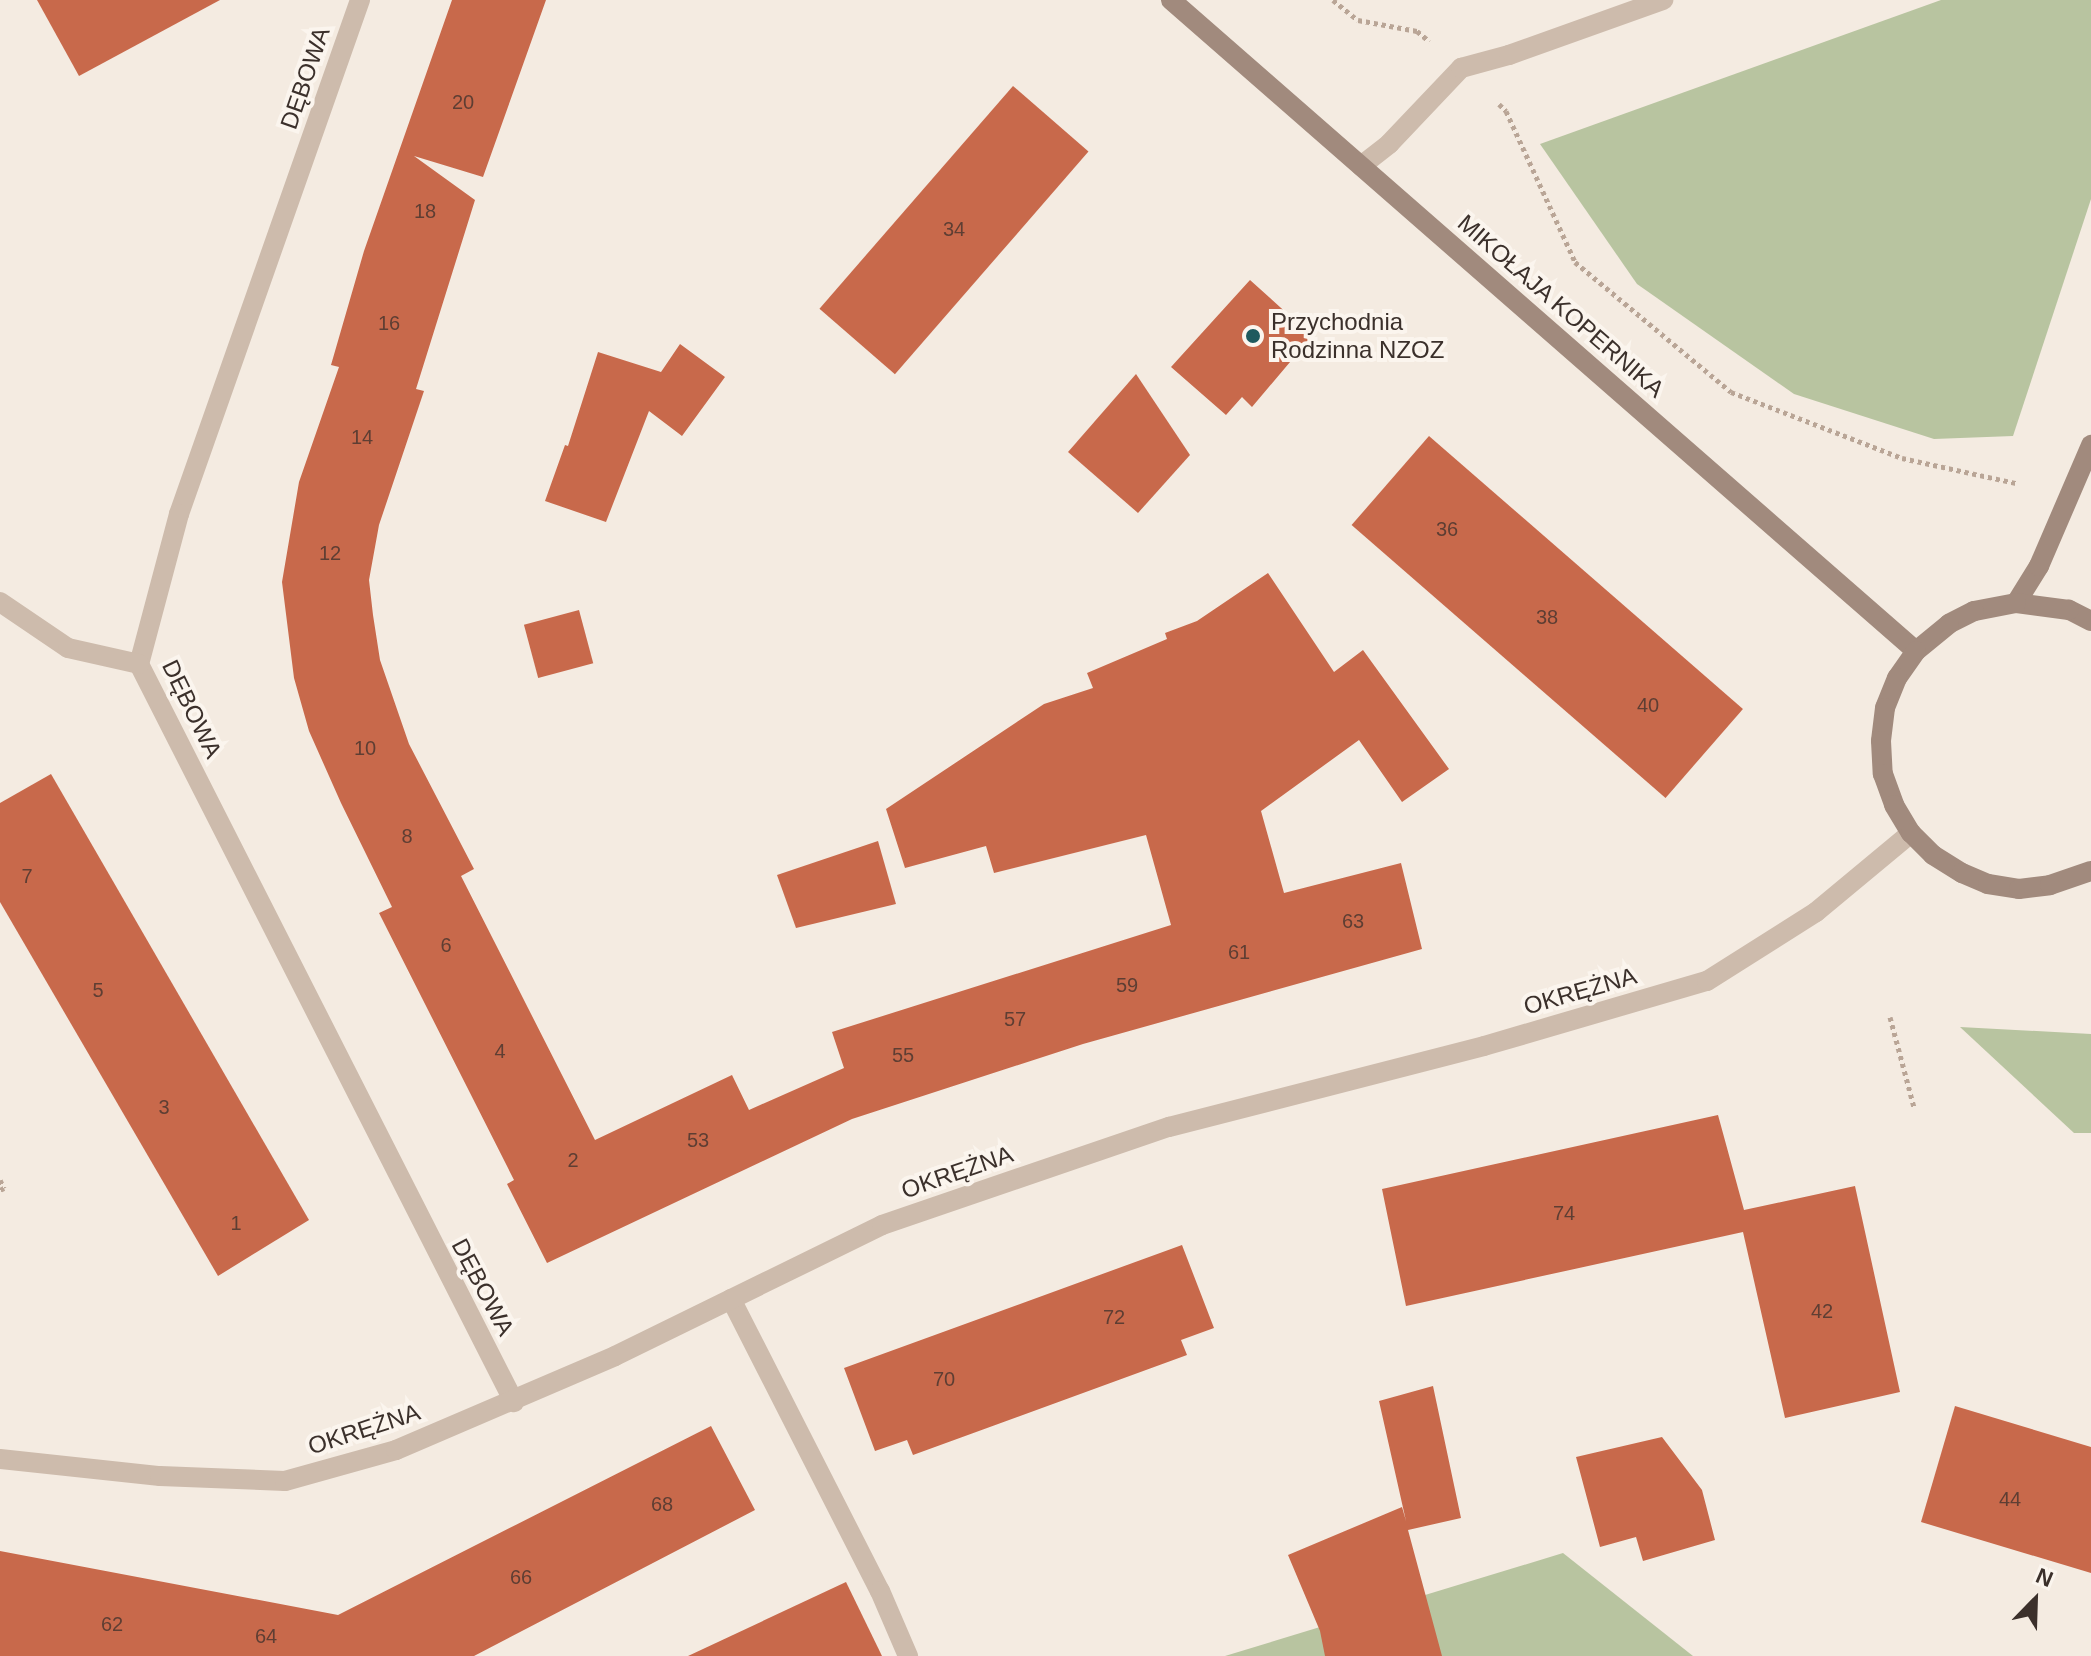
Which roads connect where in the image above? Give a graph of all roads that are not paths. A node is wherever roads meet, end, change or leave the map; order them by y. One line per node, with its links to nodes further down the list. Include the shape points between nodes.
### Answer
1 (360, 0): 10 (street, DĘBOWA, via 179,514)
2 (1171, 0): 4 (street, MIKOŁAJA KOPERNIKA)
3 (1663, 0): 4 (street, via 1461,68)
4 (1361, 166): 9 (street, MIKOŁAJA KOPERNIKA)
5 (2091, 445): 7 (street, via 2039,566)
6 (0, 602): 10 (street, via 68,648)
7 (2016, 603): 8 (street, via 2069,610); 9 (street, via 1974,611)
8 (2091, 621)
9 (1916, 651): 11 (street, via 1885,708 1881,741 1883,774)
10 (139, 664): 14 (street, DĘBOWA)
11 (1911, 833): 12 (street, via 1933,855 1988,884 2019,889); 13 (street, OKRĘŻNA, via 1816,912 1707,981 1484,1046 1169,1127 882,1225)
12 (2087, 877)
13 (731, 1299): 14 (street, OKRĘŻNA); 16 (street)
14 (514, 1402): 15 (street, OKRĘŻNA, via 396,1450 285,1481 160,1476)
15 (0, 1459)
16 (908, 1656)

